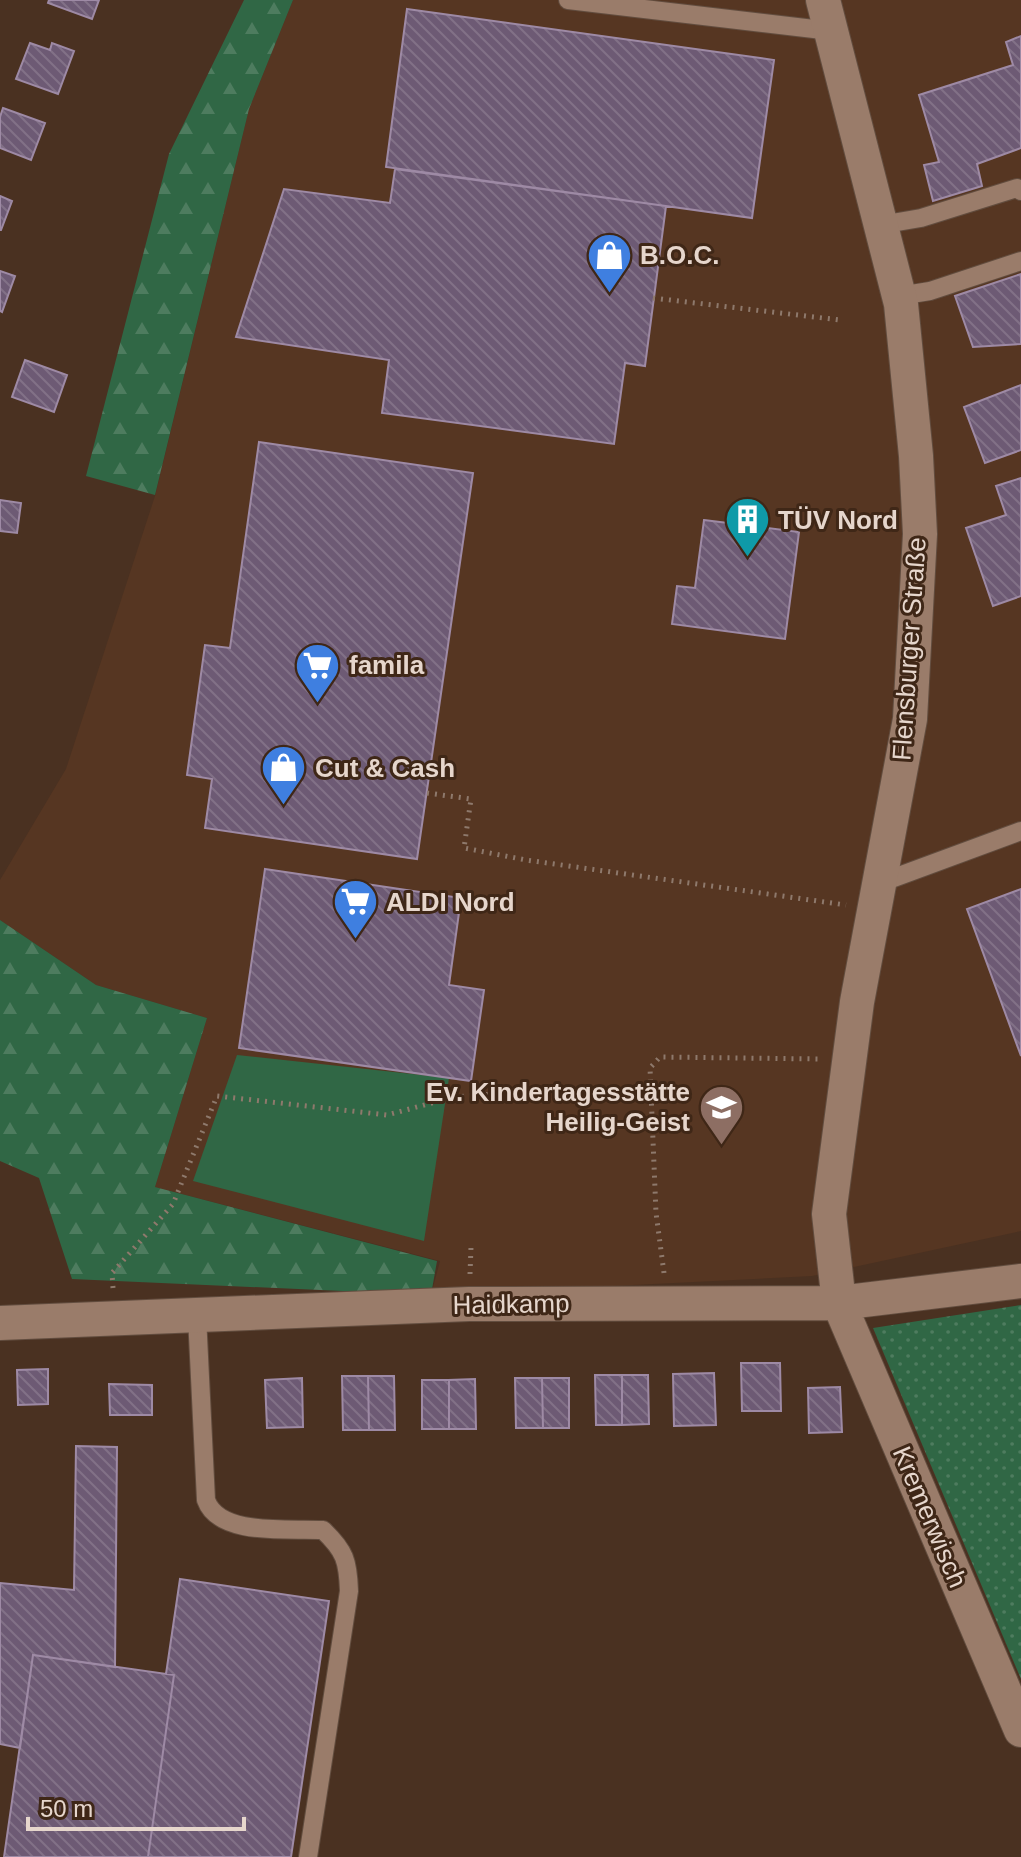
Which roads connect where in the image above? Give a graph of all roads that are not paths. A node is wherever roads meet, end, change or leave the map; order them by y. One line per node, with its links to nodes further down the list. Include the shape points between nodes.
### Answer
1 (568, 0): 2 (lane)
2 (827, 16): 4 (street, Flensburger Straße)
3 (1021, 191): 4 (lane)
4 (880, 225): 6 (street, Flensburger Straße)
5 (1021, 261): 6 (lane)
6 (899, 296): 8 (street, Flensburger Straße, via 916,456 919,548 910,719)
7 (1021, 831): 8 (lane)
8 (878, 896): 10 (street, Flensburger Straße, via 829,1214)
9 (1021, 1281): 10 (street, Haidkamp)
10 (839, 1303): 11 (street, Haidkamp, via 469,1304); 13 (street, Kremerwisch)
11 (197, 1316): 12 (street, Haidkamp); 14 (lane, via 209,1510 228,1524 323,1530 342,1548 348,1572)
12 (0, 1323)
13 (1021, 1730)
14 (308, 1857)

